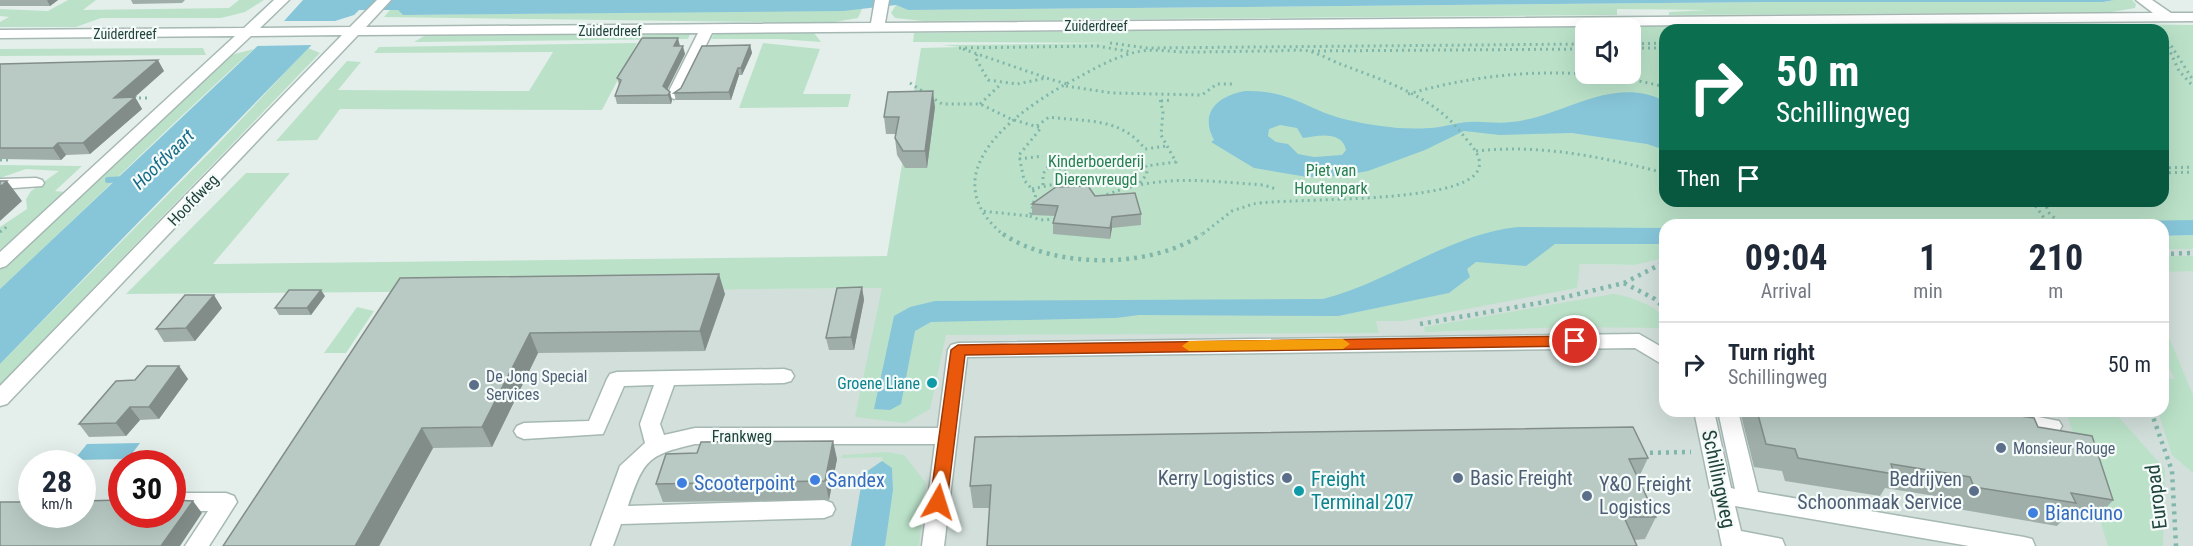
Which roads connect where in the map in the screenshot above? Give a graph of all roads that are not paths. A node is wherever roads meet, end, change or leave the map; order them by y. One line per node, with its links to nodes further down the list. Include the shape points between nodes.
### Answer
1 (282, 0): 10 (street)
2 (384, 0): 9 (street, Hoofdweg)
3 (2144, 1): 6 (street)
4 (881, 6): 7 (street)
5 (2193, 17): 6 (street, Zuiderdreef)
6 (2169, 18): 7 (street, Zuiderdreef)
7 (877, 28): 8 (street, Zuiderdreef)
8 (706, 30): 9 (street, Zuiderdreef); 12 (street)
9 (355, 31): 10 (street, Zuiderdreef); 19 (street, Hoofdweg)
10 (248, 33): 11 (street, Zuiderdreef); 15 (street)
11 (0, 34)
12 (674, 95)
13 (36, 183): 14 (street)
14 (0, 184)
15 (0, 262)
16 (1659, 355): 25 (street, via 1639,341 958,350)
17 (784, 376): 18 (street)
18 (667, 378): 24 (street, via 617,379 596,429); 26 (street, via 650,424)
19 (0, 399)
20 (1705, 417): 27 (street, Schillingweg)
21 (1729, 417): 28 (street)
22 (2000, 417): 23 (street)
23 (2052, 426)
24 (524, 431)
25 (946, 436): 26 (street, Frankweg, via 695,436); 35 (street)
26 (656, 446): 31 (street, Frankweg, via 632,466)
27 (1722, 495): 28 (street); 32 (street, Schillingweg)
28 (1749, 500): 37 (street)
29 (186, 502): 33 (street, via 226,502)
30 (824, 510): 31 (street)
31 (614, 515): 34 (street, Frankweg)
32 (1732, 542): 36 (street)
33 (196, 546)
34 (602, 546)
35 (933, 546)
36 (1774, 546)
37 (2024, 546)

